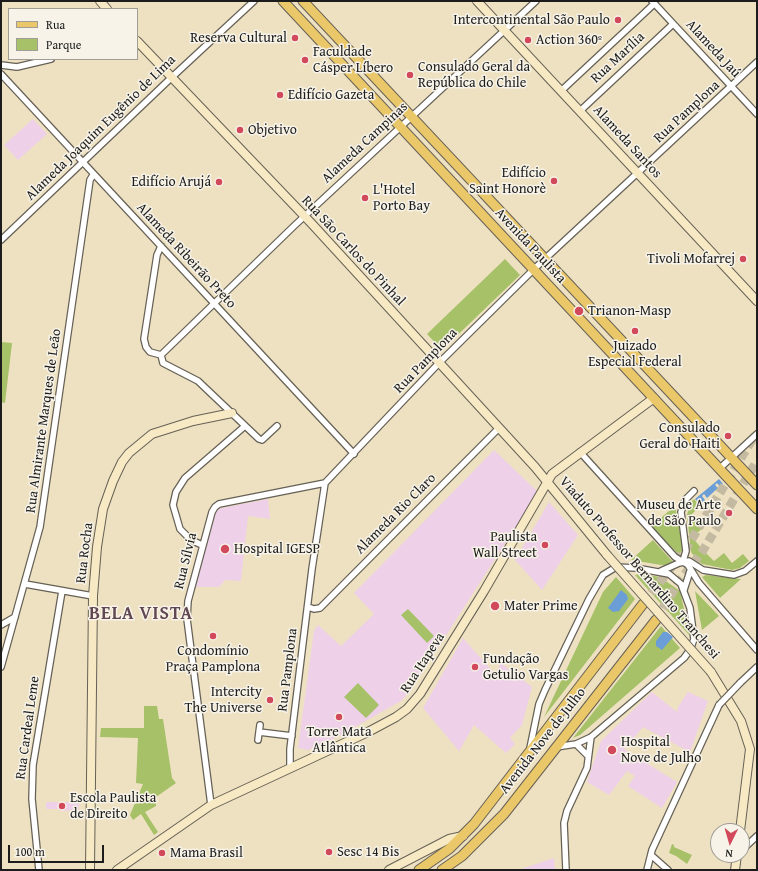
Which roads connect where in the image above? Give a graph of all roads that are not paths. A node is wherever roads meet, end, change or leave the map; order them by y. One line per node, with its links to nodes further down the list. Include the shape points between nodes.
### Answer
1 (254, 1): 14 (street, Alameda Joaquim Eugênio de Lima)
2 (283, 1): 20 (main road, Avenida Paulista)
3 (304, 1): 19 (main road, Avenida Paulista)
4 (477, 1): 8 (street, Alameda Santos)
5 (536, 1): 8 (street, Alameda Campinas)
6 (653, 2): 7 (street, Alameda Jaú); 16 (street)
7 (673, 24): 15 (street, Alameda Jaú); 17 (street, Rua Marília)
8 (505, 30): 16 (street, Alameda Santos); 19 (street, Alameda Campinas)
9 (138, 42): 14 (street, Rua São Carlos do Pinhal)
10 (47, 60): 12 (street, via 17,67)
11 (757, 62): 15 (street, Rua Pamplona)
12 (1, 65)
13 (1, 74): 21 (street, Alameda Ribeirão Preto)
14 (171, 78): 21 (street, Alameda Joaquim Eugênio de Lima); 24 (street, Rua São Carlos do Pinhal)
15 (731, 86): 18 (street, Alameda Jaú); 22 (street, Rua Pamplona)
16 (561, 91): 17 (street, Alameda Santos)
17 (580, 111): 22 (street, Alameda Santos)
18 (757, 114)
19 (411, 117): 20 (street, Alameda Campinas); 27 (main road, Avenida Paulista)
20 (401, 127): 24 (street, Alameda Campinas); 28 (main road, Avenida Paulista)
21 (82, 163): 23 (street, Alameda Ribeirão Preto); 25 (street, Alameda Joaquim Eugênio de Lima)
22 (638, 174): 27 (street, Rua Pamplona); 29 (street, Alameda Santos)
23 (93, 175): 26 (street, Alameda Ribeirão Preto); 53 (street, Rua Almirante Marques de Leão, via 90,180 43,513)
24 (304, 217): 30 (street, Alameda Campinas); 32 (street, Rua São Carlos do Pinhal)
25 (1, 240)
26 (161, 246): 30 (street, Alameda Ribeirão Preto); 31 (street, via 156,255 144,340 150,352)
27 (545, 261): 28 (street, Rua Pamplona); 41 (main road, Avenida Paulista)
28 (534, 270): 32 (street, Rua Pamplona); 33 (main road, Avenida Paulista)
29 (757, 301)
30 (214, 304): 31 (street, Alameda Campinas); 40 (street, Alameda Ribeirão Preto)
31 (161, 355): 34 (street, via 163,363 198,381)
32 (439, 363): 37 (street, Rua São Carlos do Pinhal); 40 (street, Rua Pamplona)
33 (654, 398): 39 (street, Rua Itapeva); 42 (main road, Avenida Paulista)
34 (232, 413): 35 (street); 56 (street, Rua Rocha, via 193,421 152,434 129,453 118,470 104,509 96,547)
35 (245, 426): 36 (street, via 261,440); 48 (street, via 184,478 176,492 173,505 180,529 191,540)
36 (277, 426)
37 (498, 428): 43 (street, Rua São Carlos do Pinhal); 58 (street, Alameda Rio Claro, via 320,608)
38 (757, 434): 41 (street)
39 (580, 452): 43 (street, Rua Itapeva, via 552,474); 49 (street, via 656,537)
40 (354, 454): 44 (street, Rua Pamplona)
41 (732, 457): 42 (street); 45 (main road, Avenida Paulista)
42 (719, 469): 47 (main road, Avenida Paulista)
43 (547, 482): 74 (street, Rua Itapeva, via 484,591 414,702 396,717); 76 (street, Viaduto Professor Bernardino Tranchesi, bridge, via 602,550 711,672 742,721 750,749)
44 (325, 484): 48 (street, Rua Sílvia, via 219,504 212,512); 58 (street, Rua Pamplona)
45 (757, 485)
46 (694, 492): 49 (street, via 685,500 681,512 686,551)
47 (757, 509)
48 (202, 545): 75 (street, Rua Sílvia, via 188,601 187,619)
49 (683, 561): 50 (street, via 692,562 701,569 734,575 745,572); 51 (street); 52 (street)
50 (757, 561)
51 (690, 571): 54 (street); 62 (street)
52 (661, 572): 54 (street, via 675,578); 72 (street, via 616,567 603,575 540,704)
53 (25, 584): 55 (street); 59 (street, Rua Almirante Marques de Leão)
54 (684, 590): 68 (street, via 694,631 690,650 684,658)
55 (62, 591): 56 (street); 79 (street, Rua Cardeal Leme, via 33,765 32,799)
56 (93, 596): 80 (street, Rua Rocha)
57 (643, 604): 72 (main road, Avenida Nove de Julho)
58 (308, 607): 67 (street, Rua Pamplona)
59 (15, 617): 61 (street); 63 (street, Rua Almirante Marques de Leão)
60 (656, 620): 71 (main road, Avenida Nove de Julho)
61 (1, 625)
62 (757, 650)
63 (1, 667)
64 (757, 667): 78 (street, bridge, via 719,705)
65 (260, 725): 66 (street)
66 (259, 732): 67 (street); 69 (street)
67 (292, 736): 74 (street, Rua Pamplona)
68 (591, 737): 70 (street); 73 (street)
69 (258, 740)
70 (576, 744): 71 (street); 73 (street)
71 (556, 747): 84 (main road, Avenida Nove de Julho, via 504,814 474,845)
72 (529, 751): 77 (main road, Avenida Nove de Julho)
73 (588, 756): 85 (street, via 584,774 572,798 564,823)
74 (290, 768): 75 (street, Rua Itapeva)
75 (211, 806): 81 (street, Rua Itapeva)
76 (741, 823)
77 (463, 836): 82 (street, via 449,839); 83 (main road, Avenida Nove de Julho)
78 (651, 855): 86 (street); 87 (street)
79 (39, 870)
80 (90, 870)
81 (117, 870)
82 (389, 870)
83 (419, 870)
84 (443, 870)
85 (566, 870)
86 (647, 870)
87 (668, 870)

